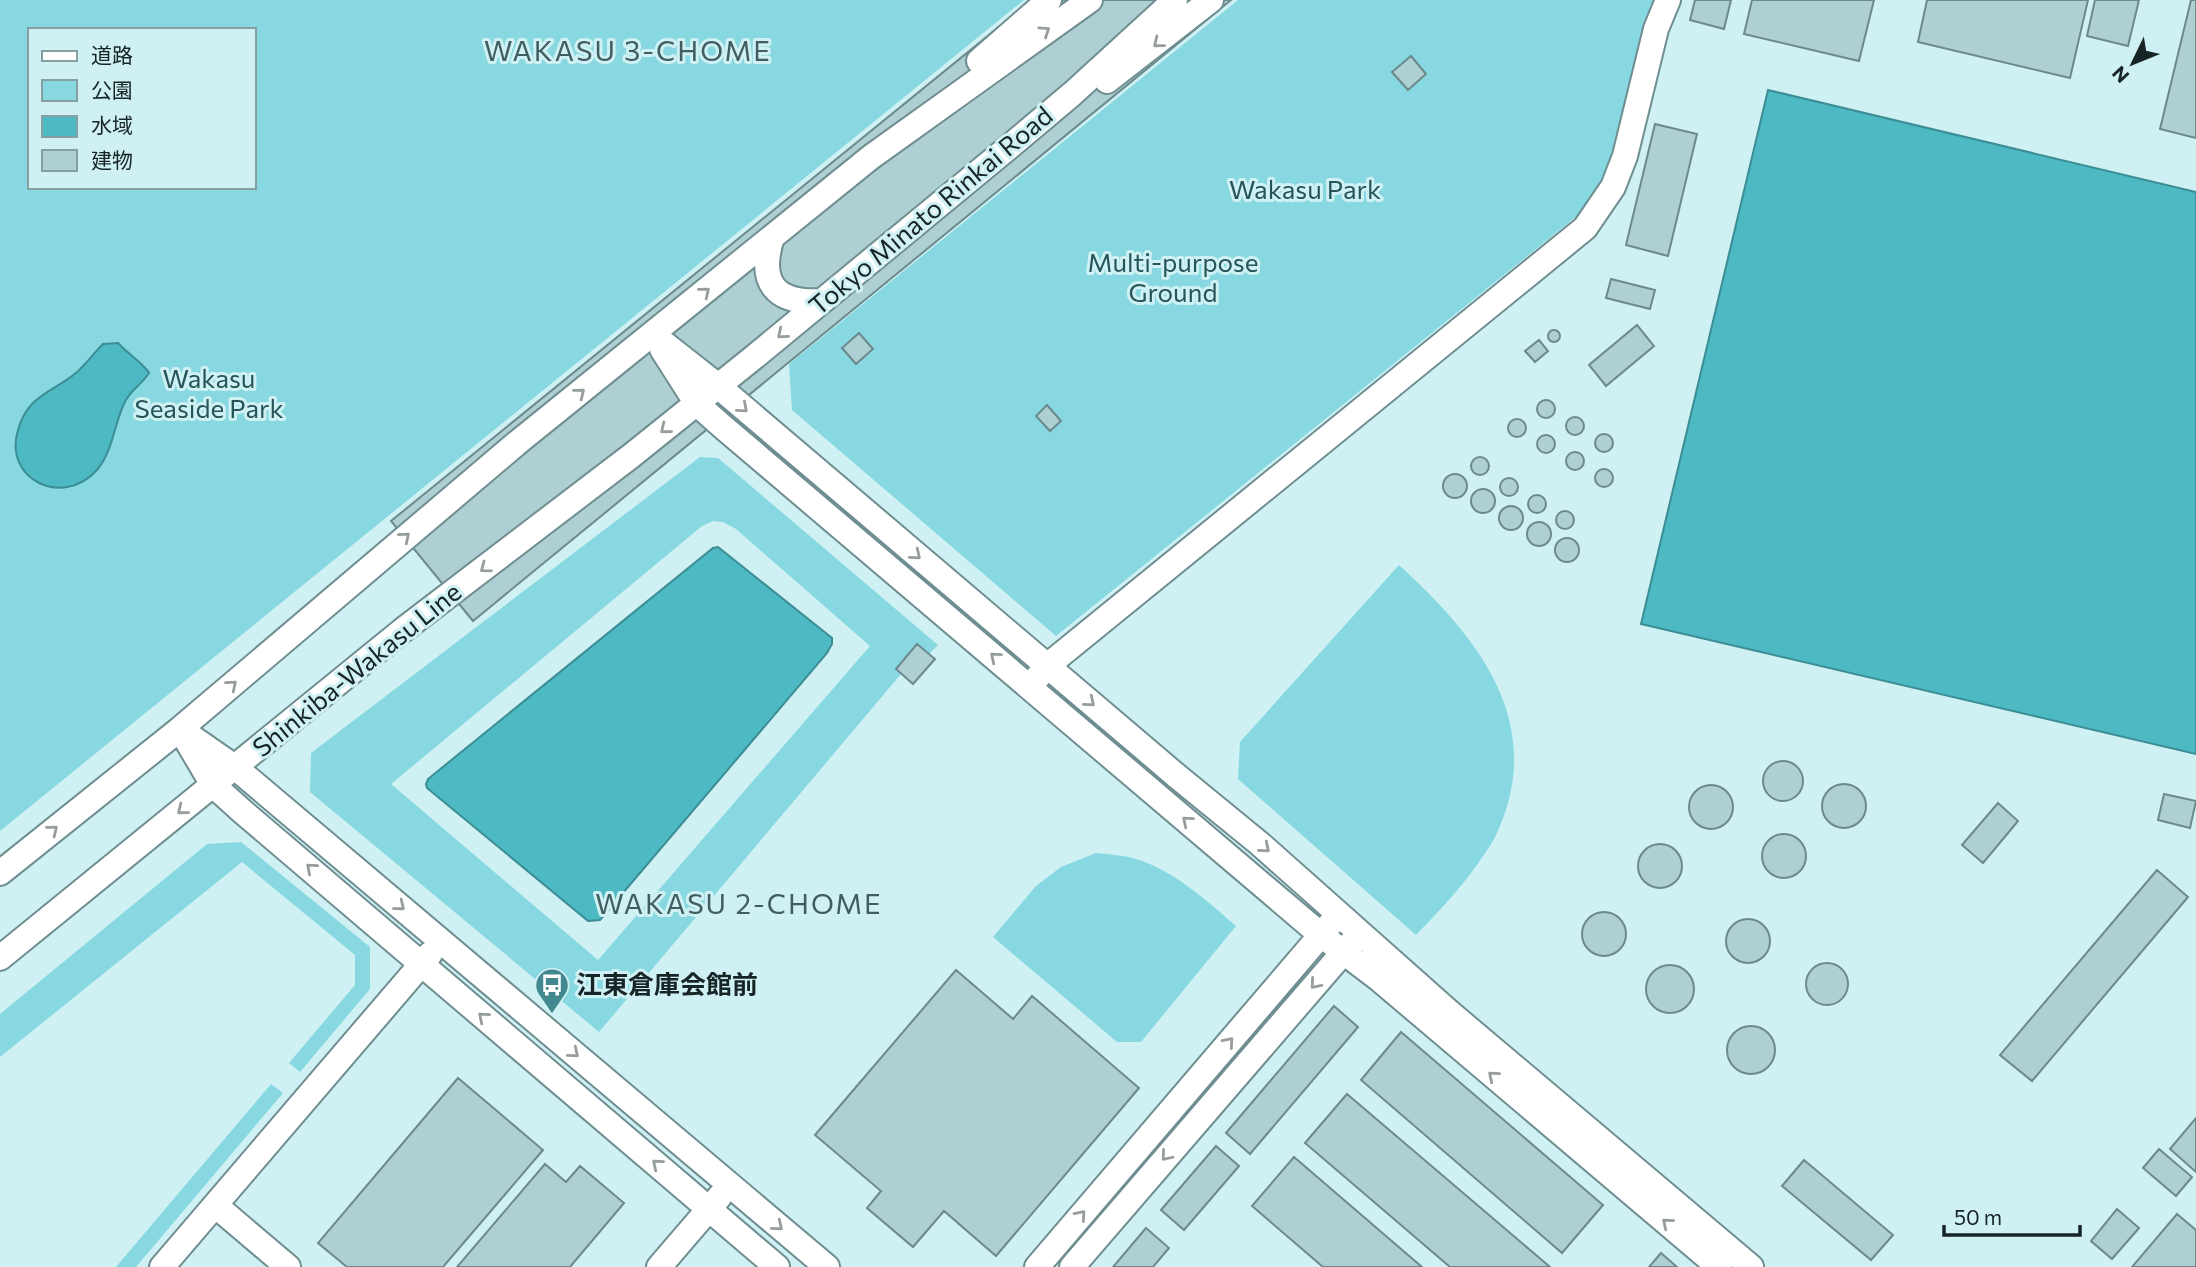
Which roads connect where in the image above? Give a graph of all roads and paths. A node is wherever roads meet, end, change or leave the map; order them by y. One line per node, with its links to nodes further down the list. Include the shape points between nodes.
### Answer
1 (1049, 0): 6 (street)
2 (1090, 0): 6 (street, one-way to 2)
3 (1175, 0): 7 (street, Tokyo Minato Rinkai Road, via 1062,103)
4 (1212, 0): 7 (street, one-way to 7)
5 (1668, 0): 13 (street, via 1656,29 1625,156 1613,187 1585,228)
6 (871, 156): 8 (street)
7 (930, 213): 9 (street, Tokyo Minato Rinkai Road)
8 (772, 237): 9 (street, via 765,270 770,283 793,299); 10 (street, one-way to 8)
9 (821, 301): 11 (street, Tokyo Minato Rinkai Road, one-way to 11)
10 (652, 334): 11 (street); 12 (street); 15 (street, one-way to 10)
11 (718, 386): 12 (street, Shinkiba-Wakasu Line); 13 (street, one-way to 13)
12 (696, 404): 14 (street, one-way to 12); 16 (street, Shinkiba-Wakasu Line, one-way to 16, via 403,630)
13 (1047, 666): 14 (street); 19 (street, one-way to 19)
14 (1030, 687): 21 (street, one-way to 14)
15 (180, 729): 16 (street); 17 (street); 18 (street, one-way to 15)
16 (236, 768): 17 (street, Shinkiba-Wakasu Line); 22 (street, one-way to 22)
17 (213, 785): 24 (street, Shinkiba-Wakasu Line, one-way to 24); 25 (street, one-way to 17)
18 (0, 873)
19 (1340, 913): 20 (street); 21 (street)
20 (1360, 933): 23 (street); 37 (street)
21 (1321, 935): 23 (street); 34 (street, one-way to 21)
22 (442, 940): 25 (street); 26 (street, one-way to 26)
23 (1343, 953): 35 (street, one-way to 35); 36 (street, one-way to 23, via 1380,979)
24 (0, 958)
25 (422, 964): 27 (street); 28 (street, one-way to 25)
26 (729, 1184): 28 (street); 33 (street, one-way to 33)
27 (215, 1205): 29 (street); 30 (street)
28 (709, 1209): 31 (street); 32 (street)
29 (162, 1267)
30 (288, 1267)
31 (659, 1267)
32 (777, 1267)
33 (827, 1267)
34 (1037, 1267)
35 (1072, 1267)
36 (1719, 1267)
37 (1751, 1267)

